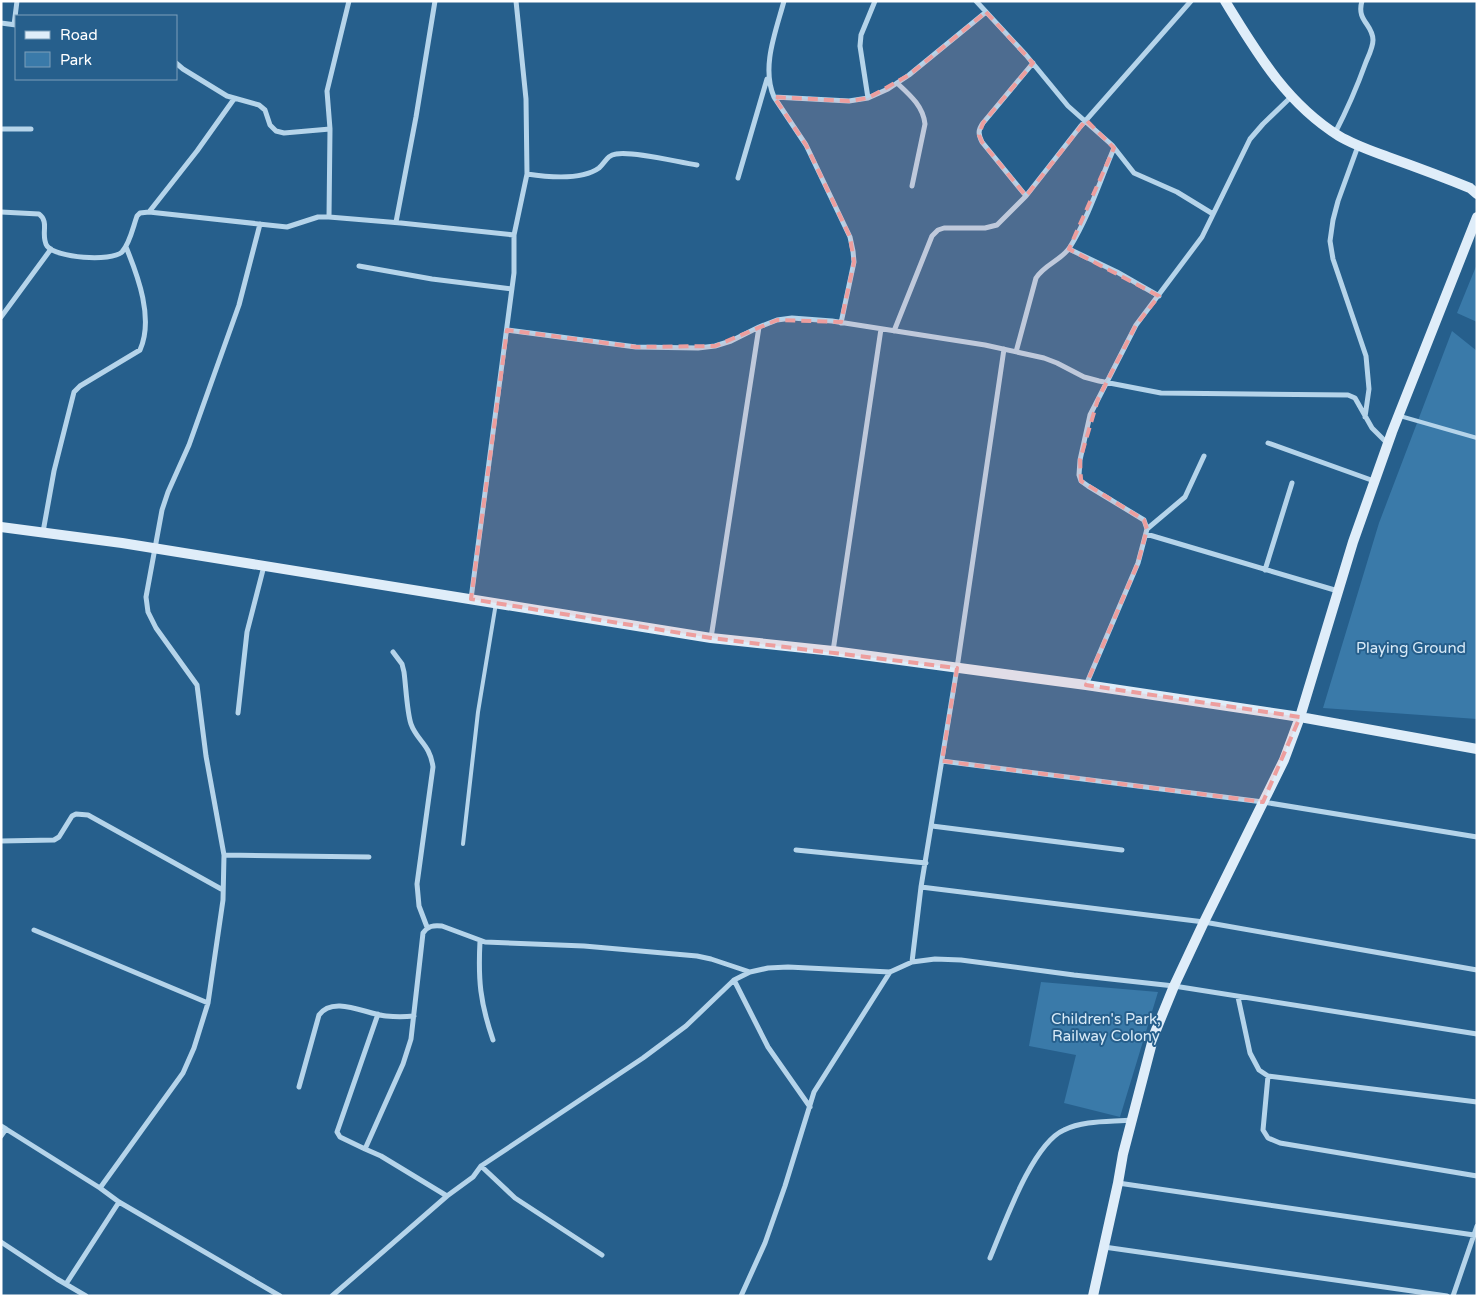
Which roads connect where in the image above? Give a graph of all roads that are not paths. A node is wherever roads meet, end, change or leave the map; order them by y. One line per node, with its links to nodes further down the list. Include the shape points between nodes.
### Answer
1 (17, 1): 12 (street)
2 (349, 1): 26 (street, via 327,91)
3 (435, 1): 41 (street)
4 (516, 1): 31 (street, via 526,99)
5 (784, 1): 17 (street)
6 (875, 1): 21 (street, via 861,35 860,46)
7 (976, 1): 11 (street)
8 (1191, 1): 23 (street)
9 (1225, 1): 20 (street, via 1252,46)
10 (1362, 1): 27 (street, via 1362,18 1372,31 1373,40 1357,87)
11 (986, 12): 15 (street); 18 (street)
12 (16, 15)
13 (1, 24): 14 (street)
14 (15, 25)
15 (1033, 63): 23 (street, via 1068,106); 35 (street, via 979,129 982,142)
16 (178, 65): 22 (street)
17 (768, 76): 19 (street); 32 (street)
18 (897, 83): 21 (street); 33 (street, via 924,114 925,124)
19 (774, 97): 21 (street, via 849,102); 51 (street, via 806,145 850,238 854,262)
20 (1290, 97): 27 (street); 38 (street, via 1250,139)
21 (868, 98)
22 (234, 99): 26 (street, via 259,105 276,131); 37 (street)
23 (1086, 120): 29 (street); 35 (street)
24 (1, 129): 25 (street)
25 (31, 129)
26 (330, 129): 39 (street)
27 (1336, 133): 28 (street)
28 (1358, 146): 34 (street); 60 (street, via 1338,201 1330,241 1333,259 1366,356 1369,389)
29 (1114, 148): 38 (street, via 1134,173 1177,192); 46 (street, via 1085,220)
30 (697, 165): 31 (street, via 616,154 608,157 599,168 572,176 557,178)
31 (527, 174): 43 (street)
32 (738, 178)
33 (912, 186)
34 (1476, 192)
35 (1026, 196): 55 (street, via 996,225 938,230 932,236)
36 (1, 212): 45 (street, via 39,214 43,217 46,245)
37 (149, 212): 42 (street); 44 (street, via 137,216)
38 (1213, 214): 49 (street, via 1202,237)
39 (328, 217): 41 (street); 42 (street, via 287,227)
40 (1477, 217): 59 (street)
41 (396, 222): 43 (street)
42 (260, 224): 70 (street, via 239,305 162,510)
43 (514, 235): 48 (street)
44 (126, 247): 45 (street, via 112,257 99,259); 68 (street, via 136,271 144,306 143,343 140,350 74,392)
45 (50, 249): 50 (street)
46 (1069, 249): 49 (street); 57 (street, via 1040,271 1036,278)
47 (359, 266): 48 (street)
48 (512, 289): 54 (street)
49 (1159, 296): 58 (street, via 1136,325)
50 (1, 318)
51 (841, 322): 52 (street, via 792,318); 53 (street)
52 (759, 327): 54 (street, via 715,346 678,349); 76 (street)
53 (881, 329): 55 (street); 77 (street)
54 (507, 330): 74 (street)
55 (894, 331): 56 (street)
56 (1004, 349): 57 (street); 79 (street)
57 (1016, 352): 58 (street, via 1044,358 1084,377)
58 (1106, 382): 60 (street, via 1161,393 1348,396 1355,398); 69 (street, via 1090,415 1079,476 1088,486 1144,520)
59 (1398, 416): 61 (lane); 63 (street)
60 (1365, 418): 63 (street)
61 (1477, 438)
62 (1268, 444): 65 (street)
63 (1388, 444): 65 (street)
64 (1204, 456): 69 (street, via 1185,497)
65 (1374, 481): 73 (street)
66 (1292, 483): 72 (street)
67 (1, 526): 68 (street)
68 (43, 532): 70 (street)
69 (1147, 532): 72 (street); 80 (street, via 1138,563)
70 (156, 549): 71 (street); 92 (street, via 146,597 148,612 197,685)
71 (264, 566): 74 (street); 81 (street, via 247,632)
72 (1265, 570): 73 (street)
73 (1338, 591): 82 (street)
74 (471, 599): 75 (street)
75 (496, 603): 76 (street); 89 (lane, via 478,712)
76 (711, 638): 77 (street)
77 (833, 651): 79 (street)
78 (393, 652): 98 (street, via 404,672 411,725 432,757 417,884 419,906)
79 (957, 668): 80 (street); 84 (street)
80 (1086, 685): 82 (street)
81 (238, 713)
82 (1300, 717): 83 (street); 85 (street)
83 (1477, 749)
84 (942, 761): 85 (street); 86 (street)
85 (1263, 802): 87 (street); 97 (street)
86 (932, 826): 91 (street); 94 (street)
87 (1477, 837)
88 (1, 841): 96 (street, via 54,840 72,816 82,813)
89 (462, 844)
90 (796, 850): 94 (street)
91 (1122, 850)
92 (224, 855): 93 (street); 96 (street)
93 (368, 857)
94 (926, 863): 95 (street)
95 (922, 888): 97 (street); 101 (street)
96 (223, 890): 108 (street)
97 (1204, 922): 102 (street); 106 (street)
98 (427, 928): 100 (street, via 442,926); 110 (street, via 423,933)
99 (34, 930): 108 (street)
100 (480, 940): 103 (street, via 680,954 711,959); 112 (street, via 480,989)
101 (912, 962): 104 (street); 106 (street, via 962,960)
102 (1477, 970)
103 (750, 972): 104 (street, via 788,967); 105 (street)
104 (890, 972): 116 (street, via 814,1092)
105 (734, 980): 116 (street, via 768,1047); 121 (street, via 686,1026)
106 (1174, 986): 107 (street); 117 (street, via 1154,1035)
107 (1238, 996): 111 (street); 113 (street, via 1250,1052 1259,1070)
108 (208, 1003): 124 (street, via 183,1073)
109 (378, 1014): 110 (street); 114 (street, via 338,1006 323,1010); 120 (street, via 337,1132 340,1137)
110 (414, 1016): 120 (street, via 411,1039 402,1064)
111 (1477, 1034)
112 (493, 1040)
113 (1268, 1076): 115 (street); 122 (street, via 1263,1130 1268,1138 1280,1143)
114 (299, 1087)
115 (1477, 1102)
116 (810, 1107): 137 (street, via 765,1243)
117 (1132, 1120): 123 (street); 132 (street, via 1080,1124 1049,1140 1018,1193)
118 (3, 1128): 119 (street); 124 (street)
119 (1, 1136)
120 (365, 1149): 125 (street)
121 (481, 1166): 125 (street, via 473,1177); 131 (street, via 515,1198)
122 (1477, 1176)
123 (1118, 1183): 128 (street); 130 (street)
124 (100, 1188): 126 (street)
125 (447, 1196): 136 (street)
126 (119, 1202): 133 (street); 134 (street)
127 (1477, 1226): 128 (street)
128 (1474, 1235): 140 (street)
129 (1, 1242): 133 (street)
130 (1104, 1247): 138 (street); 139 (street)
131 (602, 1255)
132 (990, 1258)
133 (66, 1284): 135 (street)
134 (276, 1295)
135 (86, 1296)
136 (332, 1296)
137 (741, 1296)
138 (1093, 1296)
139 (1447, 1296)
140 (1453, 1296)

